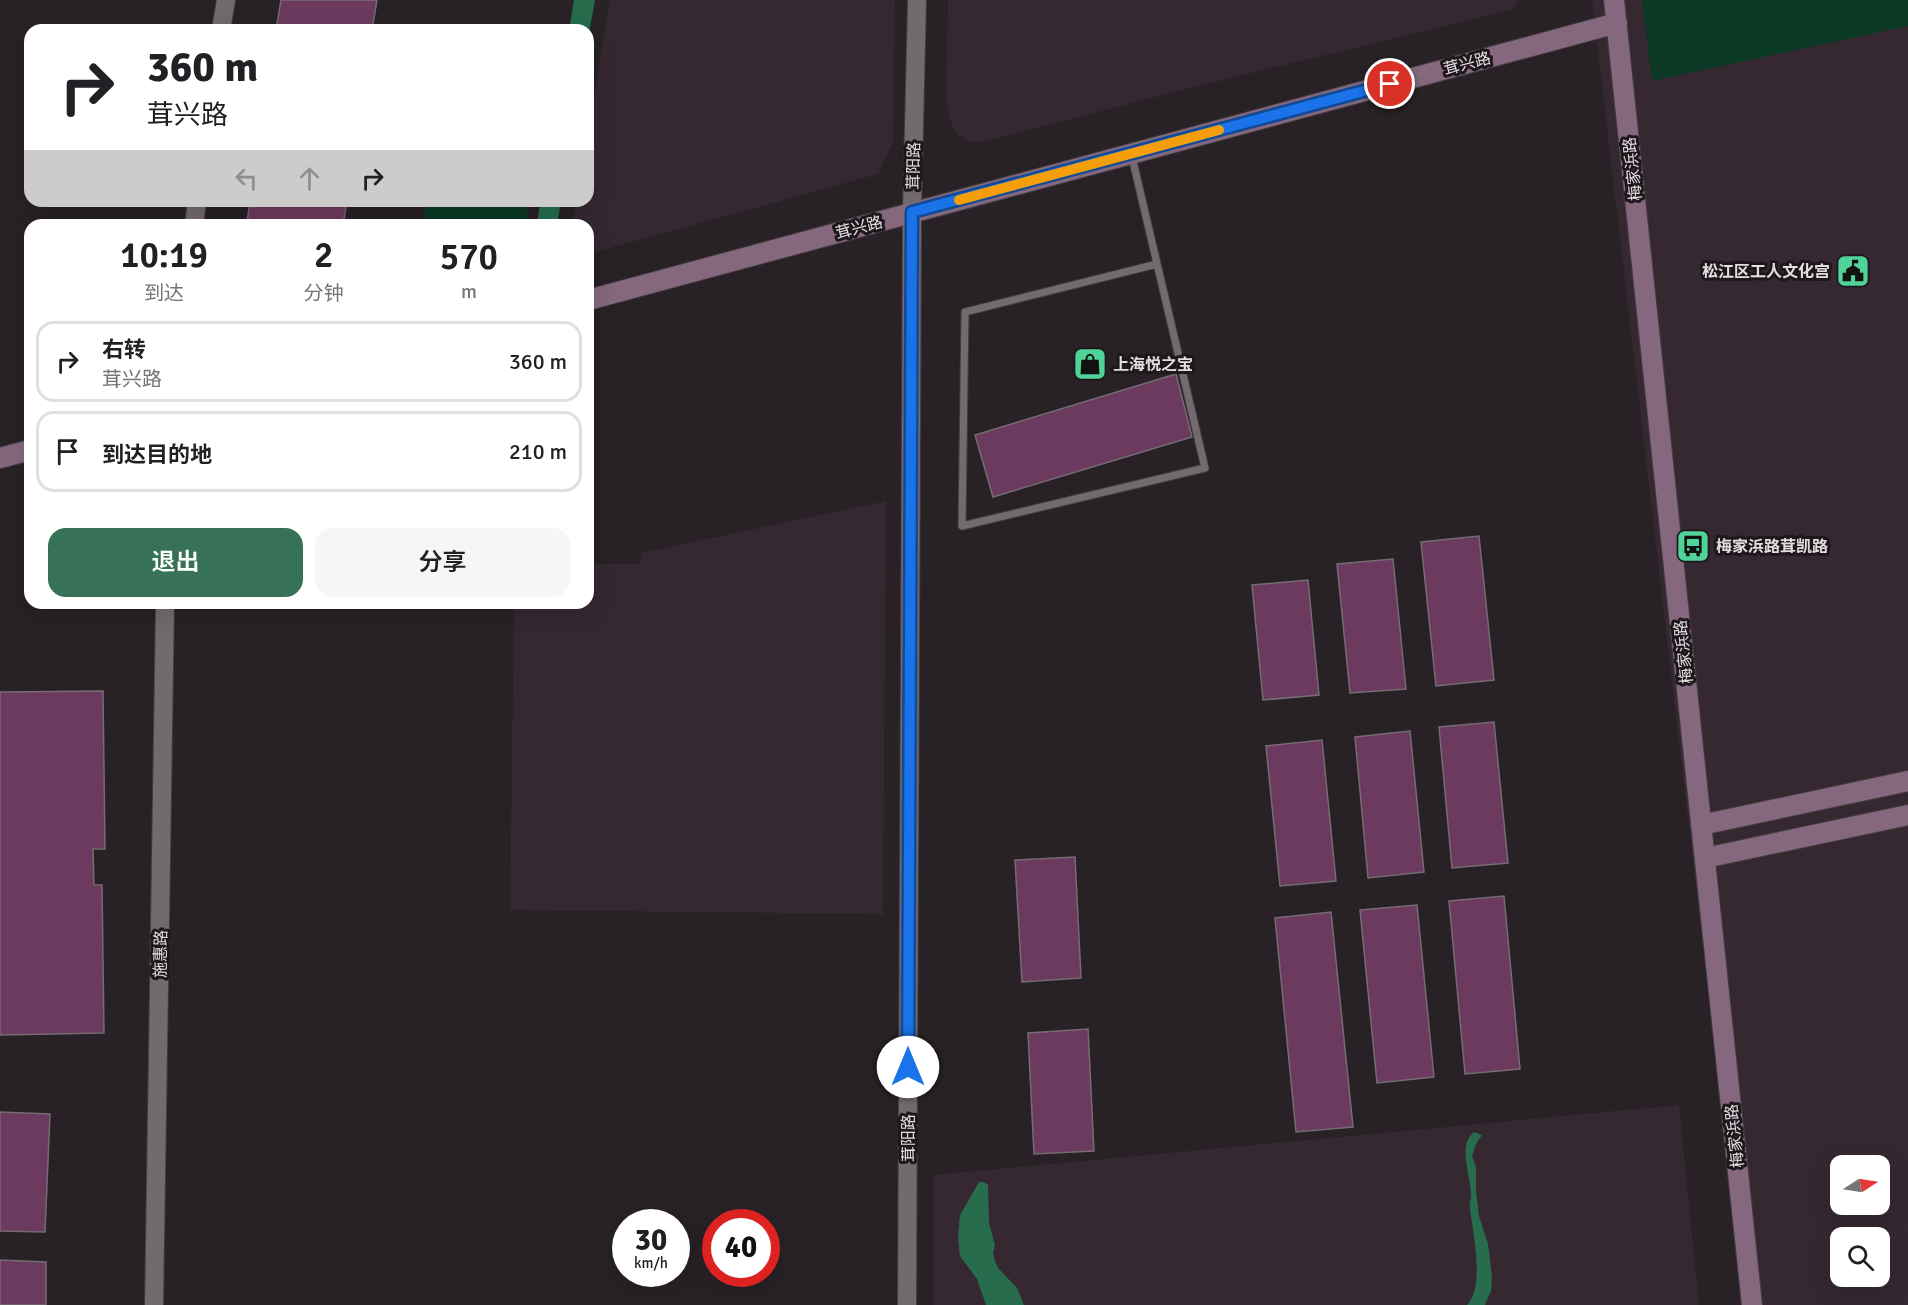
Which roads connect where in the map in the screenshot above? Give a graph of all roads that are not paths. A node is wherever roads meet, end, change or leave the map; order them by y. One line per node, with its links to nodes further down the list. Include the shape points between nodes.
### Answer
1 (226, 0): 5 (street)
2 (916, 0): 7 (street, 茸阳路)
3 (1614, 0): 4 (main road, 梅家浜路)
4 (1617, 23): 6 (main road, 茸兴路); 15 (main road, 梅家浜路)
5 (222, 24)
6 (1131, 153): 7 (main road, 茸兴路); 8 (lane)
7 (912, 212): 9 (main road, 茸兴路); 18 (street, 茸阳路)
8 (1157, 264): 8 (lane, via 1205,468 962,526 965,312)
9 (594, 298)
10 (24, 452): 11 (main road)
11 (0, 458)
12 (165, 609): 17 (street, 施惠路)
13 (1908, 781): 15 (main road)
14 (1908, 815): 16 (main road)
15 (1701, 825): 16 (main road, 梅家浜路)
16 (1705, 858): 19 (main road, 梅家浜路)
17 (154, 1305)
18 (907, 1305)
19 (1752, 1305)

